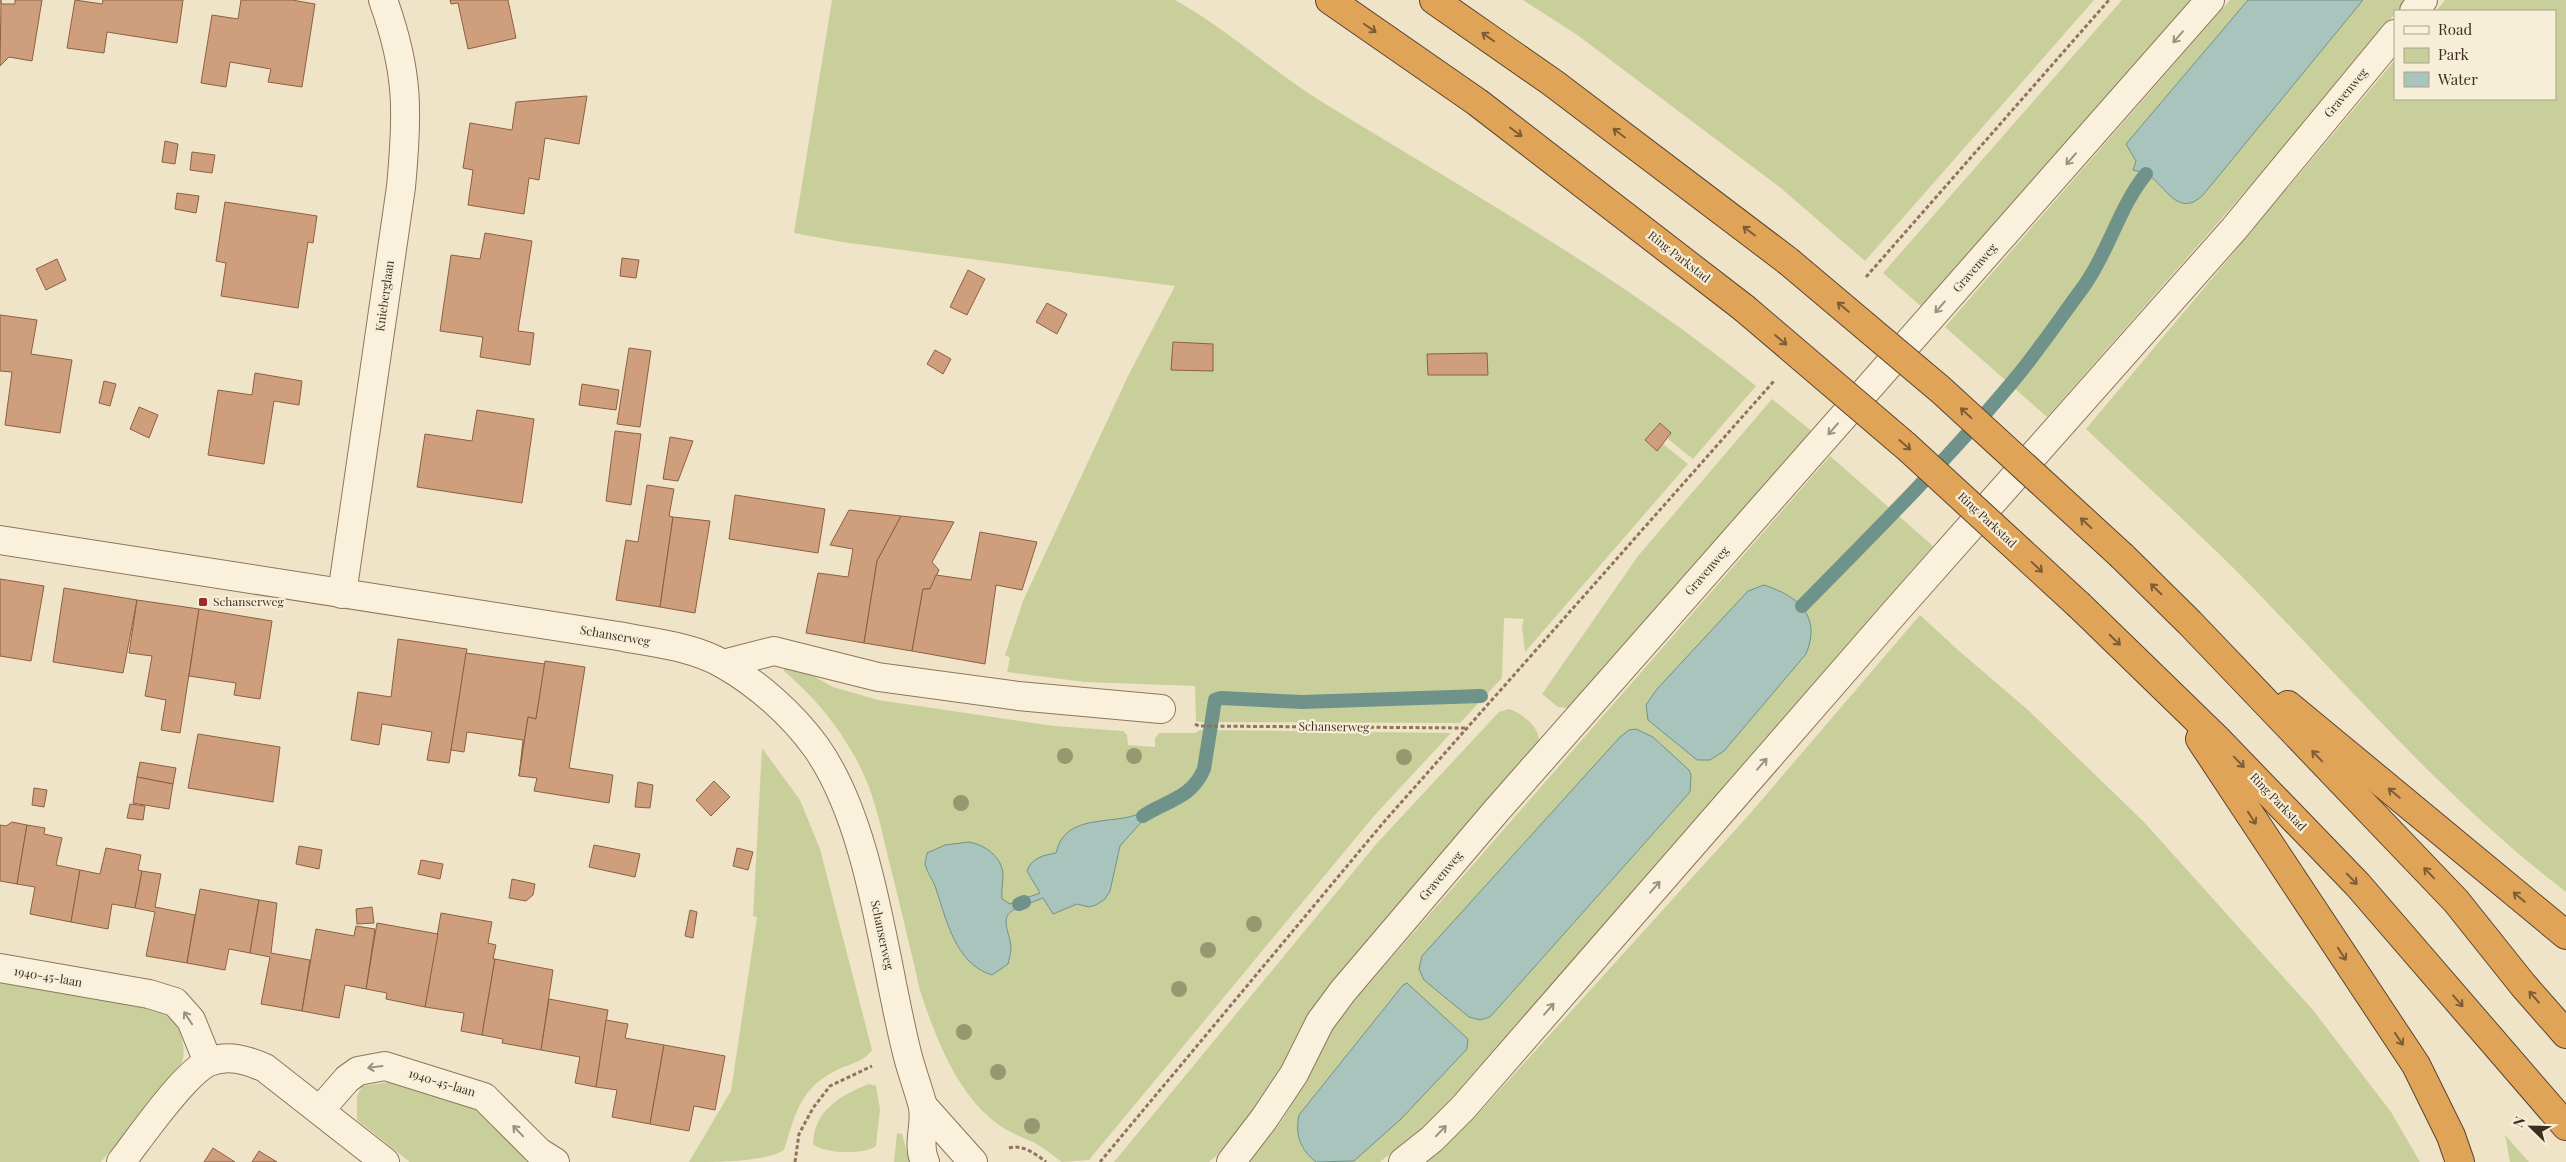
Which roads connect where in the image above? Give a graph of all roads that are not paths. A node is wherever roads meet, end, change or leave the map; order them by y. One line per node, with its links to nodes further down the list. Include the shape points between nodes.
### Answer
1 (383, 0): 9 (street, Knieberglaan, via 400,52 406,128 401,187)
2 (1330, 0): 12 (highway, Ring Parkstad, one-way to 12, bridge, via 1477,102 1744,308 1908,447)
3 (1434, 0): 10 (highway, one-way to 3, bridge, via 1941,390 1788,260 1553,83)
4 (2210, 0): 26 (street, Gravenweg, one-way to 26, via 1497,810 1343,991 1320,1022 1294,1074)
5 (2423, 0): 6 (street)
6 (2415, 10)
7 (2394, 35): 27 (street, Gravenweg, one-way to 7, via 1432,1140 1463,1108 2234,229)
8 (0, 540): 9 (street, Schanserweg)
9 (342, 594): 11 (street, Schanserweg, via 618,636 695,652)
10 (2190, 623): 14 (highway, one-way to 10); 16 (highway, one-way to 10, via 2456,902)
11 (723, 664): 13 (street, via 774,651 878,677 1018,696); 18 (street, Schanserweg, via 790,716 816,748 838,786 875,900 906,1049)
12 (2168, 690): 20 (highway, Ring Parkstad, one-way to 20, via 2358,885); 28 (highway, one-way to 28, via 2416,1064)
13 (1161, 709)
14 (2566, 935)
15 (0, 968): 17 (street, 1940-45-laan, one-way to 15, via 191,1020 175,1002 149,994)
16 (2566, 1034)
17 (208, 1062): 19 (street, via 230,1058 252,1062 265,1068); 21 (street, via 185,1083)
18 (923, 1106): 24 (street, Schanserweg, via 921,1154); 25 (street, Schanserweg)
19 (320, 1110): 22 (street); 23 (street, 1940-45-laan, one-way to 19, via 539,1152 484,1097 385,1066 358,1071 346,1079)
20 (2566, 1126)
21 (121, 1162)
22 (385, 1162)
23 (555, 1162)
24 (925, 1162)
25 (973, 1162)
26 (1231, 1162)
27 (1403, 1162)
28 (2460, 1162)

